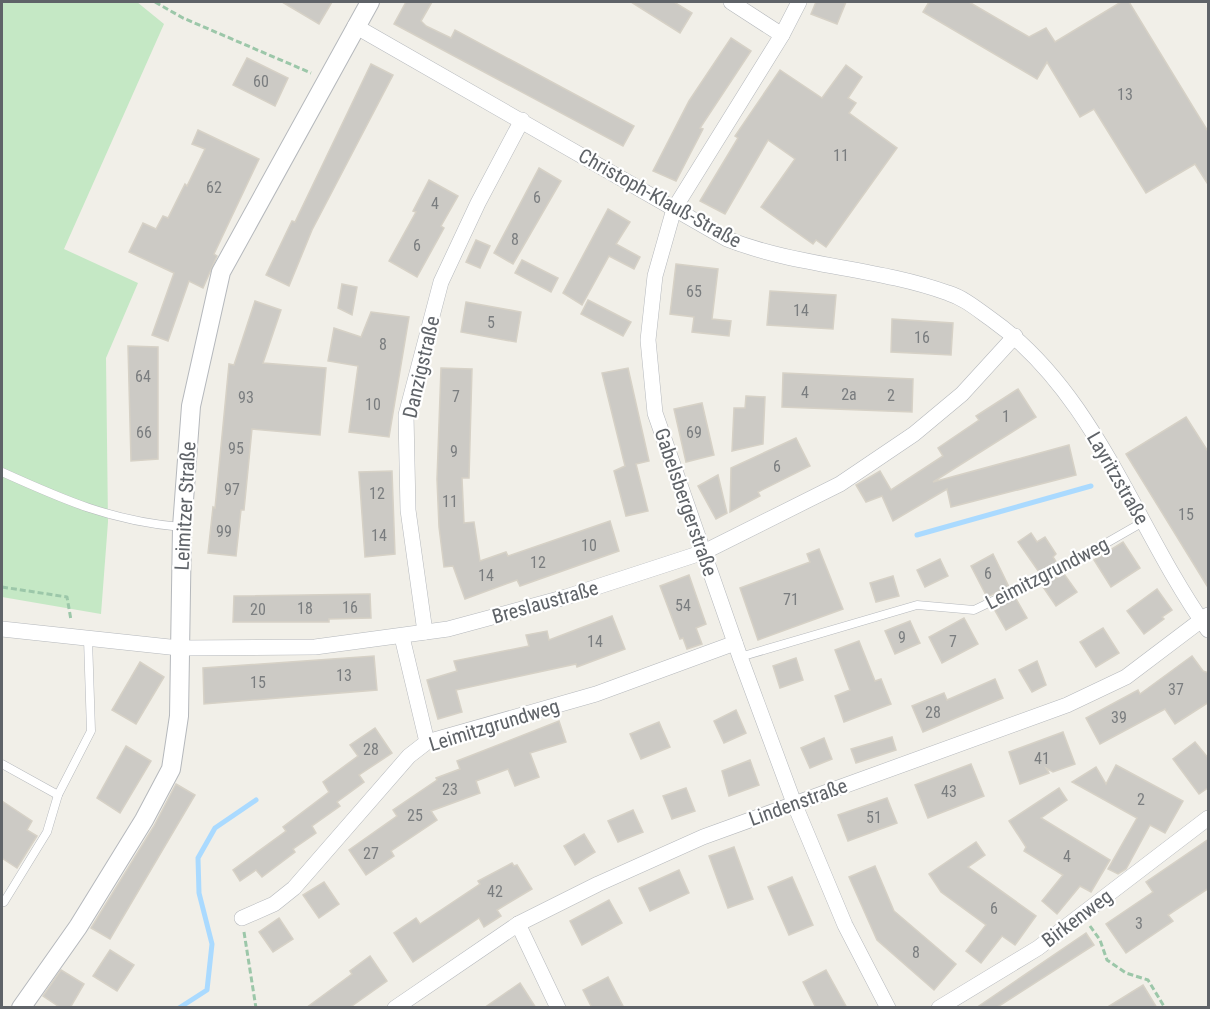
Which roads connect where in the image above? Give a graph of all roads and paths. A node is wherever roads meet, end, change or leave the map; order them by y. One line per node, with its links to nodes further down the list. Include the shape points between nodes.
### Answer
1 (155, 2): 7 (path)
2 (370, 2): 5 (street, Leimitzer Straße)
3 (731, 2): 6 (street)
4 (799, 2): 6 (street, Gabelsbergerstraße)
5 (355, 26): 7 (street, Leimitzer Straße); 8 (street, Christoph-Klauß-Straße)
6 (782, 35): 9 (street, Gabelsbergerstraße)
7 (326, 80): 13 (street, Leimitzer Straße, via 221,272 191,406)
8 (522, 120): 9 (street, Christoph-Klauß-Straße); 18 (street, Danzigstraße, via 441,282 406,415 408,510)
9 (674, 209): 10 (street, Christoph-Klauß-Straße, via 753,250 900,277 950,293); 14 (street, Gabelsbergerstraße, via 655,276 648,340 655,413)
10 (1015, 336): 12 (street, Layritzstraße, via 1067,394); 14 (street, Breslaustraße, via 962,394 914,434 840,484)
11 (2, 471): 13 (lane, via 72,504 142,523)
12 (1143, 522): 16 (street, Layritzstraße); 22 (lane, Leimitzgrundweg, via 1068,565 974,610 917,605)
13 (182, 527): 21 (street, Leimitzer Straße)
14 (704, 552): 18 (street, Breslaustraße, via 566,597); 22 (street, Gabelsbergerstraße)
15 (2, 587): 20 (path, via 67,597)
16 (1206, 622): 26 (street, Lindenstraße, via 1126,677 1066,705)
17 (2, 629): 20 (street, Breslaustraße)
18 (425, 632): 19 (street, Breslaustraße)
19 (402, 637): 21 (street, Breslaustraße, via 315,647); 23 (street)
20 (81, 638): 21 (street, Breslaustraße); 25 (lane, via 91,731)
21 (179, 648): 32 (street, Leimitzer Straße, via 179,716 171,770 78,927)
22 (738, 650): 23 (street, Leimitzgrundweg); 26 (street, Gabelsbergerstraße)
23 (427, 742): 30 (street, Leimitzgrundweg, via 409,756 294,888 274,904)
24 (2, 764): 25 (lane)
25 (58, 795): 28 (lane, via 47,832)
26 (794, 803): 31 (street, Lindenstraße, via 703,837); 36 (street, Gabelsbergerstraße, via 845,925)
27 (1209, 819): 29 (street, Birkenweg)
28 (2, 901)
29 (1081, 915): 37 (street, Birkenweg, via 1038,948); 38 (path, via 1101,940 1107,960 1126,973 1148,980)
30 (242, 918): 33 (path)
31 (518, 924): 34 (street, Lindenstraße); 35 (street)
32 (21, 1008)
33 (256, 1008)
34 (395, 1008)
35 (558, 1008)
36 (888, 1008)
37 (939, 1008)
38 (1165, 1008)

